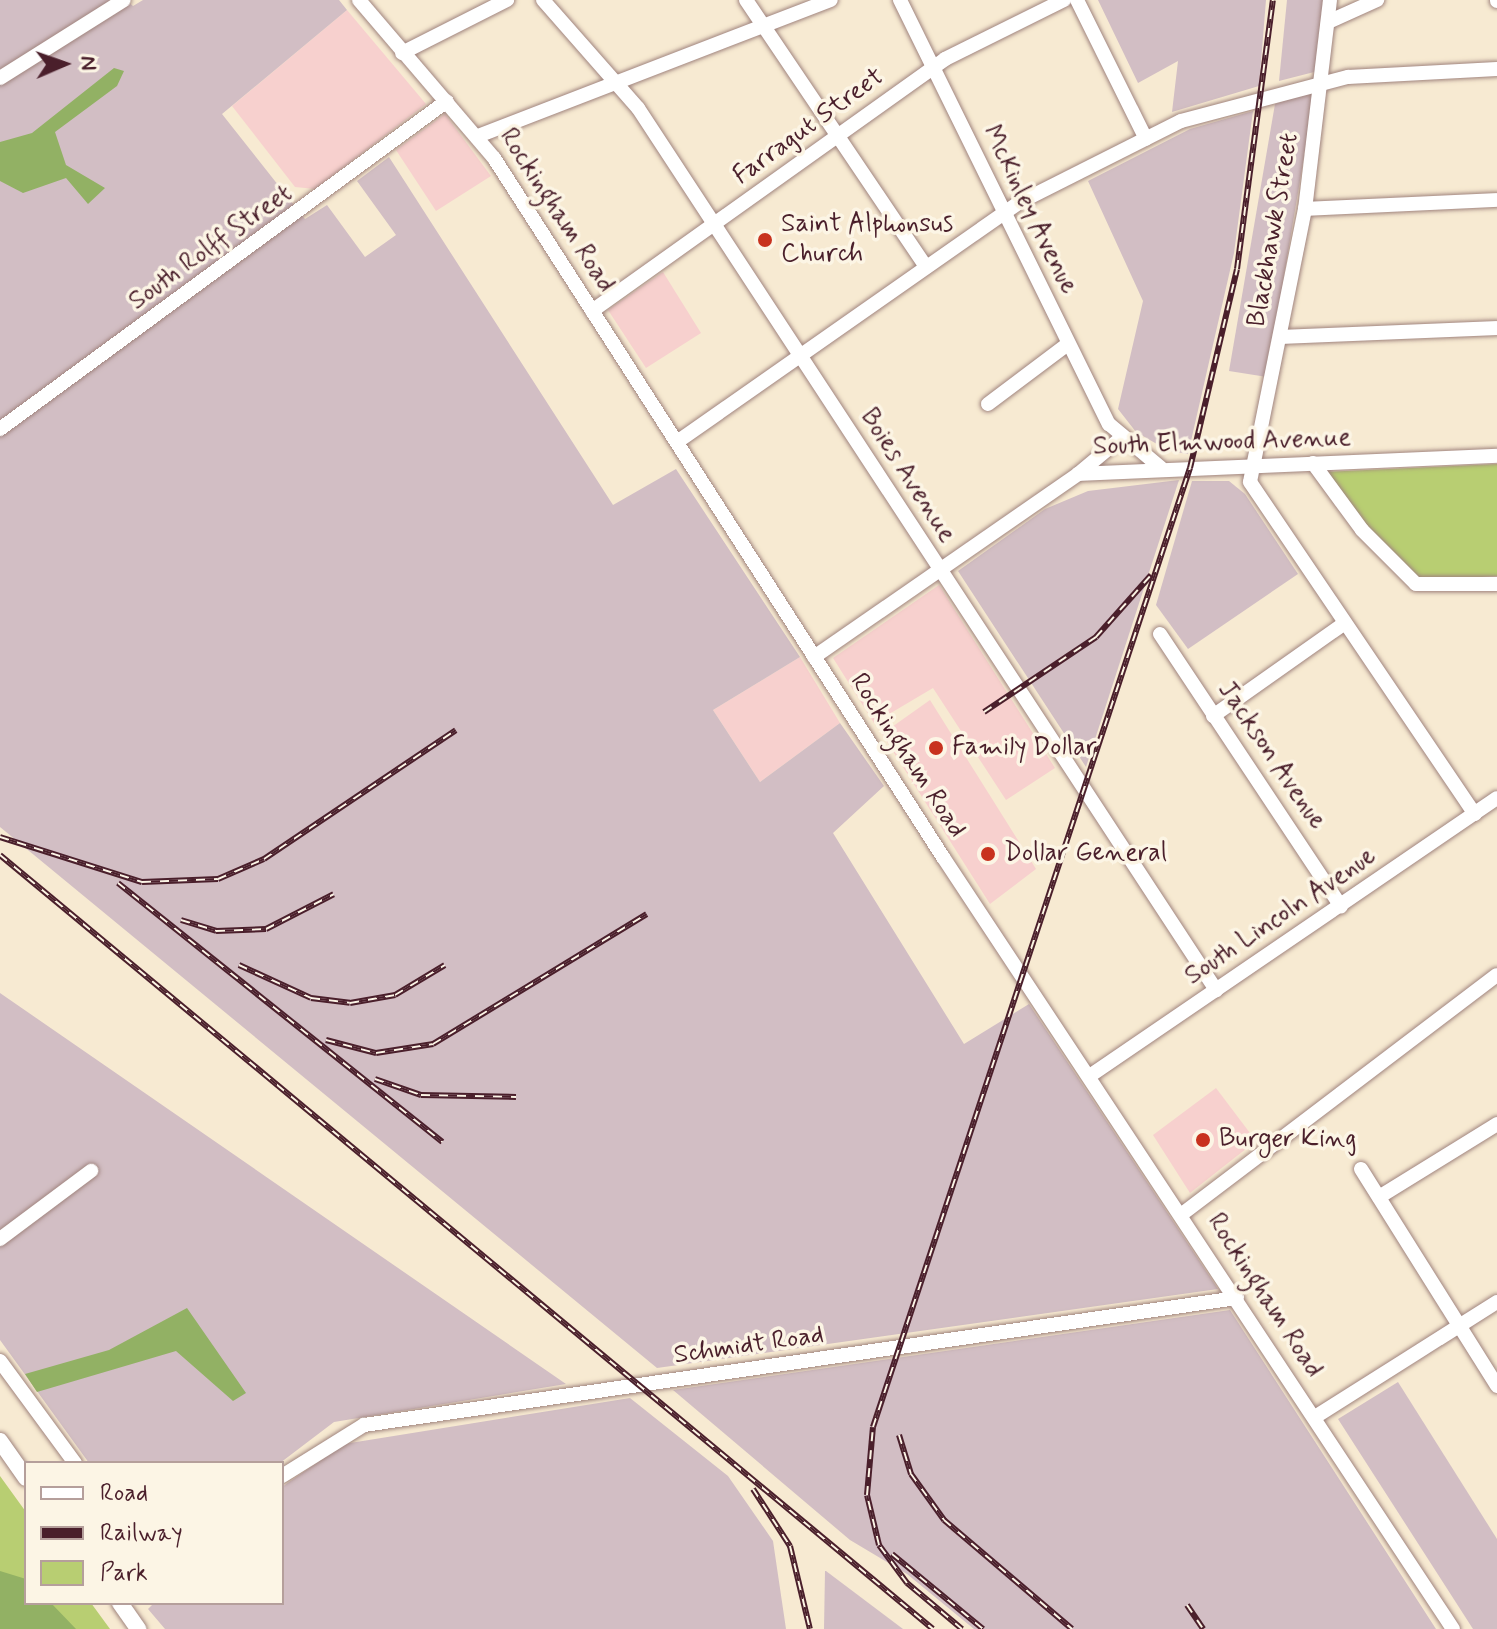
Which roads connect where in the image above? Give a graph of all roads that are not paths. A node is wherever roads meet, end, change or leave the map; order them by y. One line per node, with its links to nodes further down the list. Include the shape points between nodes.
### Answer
1 (124, 0): 17 (street)
2 (359, 0): 14 (street, Rockingham Road)
3 (507, 0): 14 (street)
4 (543, 0): 19 (street, Boies Avenue)
5 (746, 0): 13 (street)
6 (831, 0): 13 (street)
7 (900, 0): 15 (street, McKinley Avenue)
8 (1064, 0): 15 (street, Farragut Street)
9 (1077, 0): 23 (street)
10 (1330, 0): 12 (street, Blackhawk Street)
11 (1377, 0): 12 (street)
12 (1328, 22): 18 (street, Blackhawk Street)
13 (765, 23): 19 (street); 21 (street)
14 (402, 53): 20 (street, Rockingham Road)
15 (933, 68): 21 (street, Farragut Street); 26 (street, McKinley Avenue)
16 (1497, 69): 18 (street)
17 (0, 78)
18 (1322, 82): 23 (street, via 1181,121); 25 (street, Blackhawk Street)
19 (620, 84): 22 (street); 27 (street, Boies Avenue)
20 (447, 101): 22 (street, Rockingham Road); 35 (street, South Rolff Street)
21 (838, 135): 27 (street, Farragut Street); 28 (street)
22 (478, 136): 29 (street, Rockingham Road)
23 (1146, 139): 26 (street)
24 (1497, 200): 25 (street)
25 (1305, 209): 31 (street, Blackhawk Street)
26 (1004, 212): 28 (street); 32 (street, McKinley Avenue)
27 (714, 225): 29 (street, Farragut Street); 33 (street, Boies Avenue)
28 (926, 267): 33 (street)
29 (592, 311): 37 (street, Rockingham Road)
30 (1497, 328): 31 (street)
31 (1281, 337): 40 (street, Blackhawk Street)
32 (1068, 344): 34 (street); 36 (street, McKinley Avenue)
33 (799, 355): 37 (street); 43 (street, Boies Avenue)
34 (988, 404)
35 (0, 429)
36 (1121, 438): 41 (street, McKinley Avenue); 42 (street)
37 (677, 442): 47 (street, Rockingham Road)
38 (1497, 456): 39 (street, South Elmwood Avenue)
39 (1313, 463): 40 (street, South Elmwood Avenue); 44 (street, via 1362,530 1416,584)
40 (1251, 467): 41 (street, South Elmwood Avenue); 45 (street, via 1250,482)
41 (1161, 468): 42 (street, South Elmwood Avenue)
42 (1078, 474): 43 (street, South Elmwood Avenue)
43 (939, 569): 47 (street, South Elmwood Avenue); 53 (street, Boies Avenue)
44 (1497, 584)
45 (1345, 623): 48 (street); 50 (street)
46 (1160, 634): 48 (street, Jackson Avenue)
47 (814, 657): 54 (street, Rockingham Road)
48 (1213, 716): 51 (street, Jackson Avenue)
49 (1497, 798): 50 (street, South Lincoln Avenue)
50 (1475, 814): 51 (street, South Lincoln Avenue)
51 (1341, 906): 53 (street, South Lincoln Avenue)
52 (1497, 975): 59 (street)
53 (1216, 990): 54 (street, South Lincoln Avenue)
54 (1091, 1075): 59 (street, Rockingham Road)
55 (1497, 1124): 58 (street)
56 (1361, 1169): 58 (street)
57 (91, 1171): 60 (street)
58 (1379, 1197): 63 (street)
59 (1182, 1214): 61 (street, Rockingham Road)
60 (0, 1239)
61 (1237, 1298): 66 (street, Rockingham Road); 70 (street, Schmidt Road, via 364,1425)
62 (1497, 1302): 63 (street)
63 (1459, 1326): 65 (street); 66 (street)
64 (0, 1361): 68 (street)
65 (1497, 1386)
66 (1315, 1417): 73 (street, Rockingham Road)
67 (0, 1441): 69 (main road)
68 (74, 1461)
69 (24, 1475)
70 (284, 1475)
71 (124, 1605): 72 (main road)
72 (138, 1629)
73 (1453, 1629)

